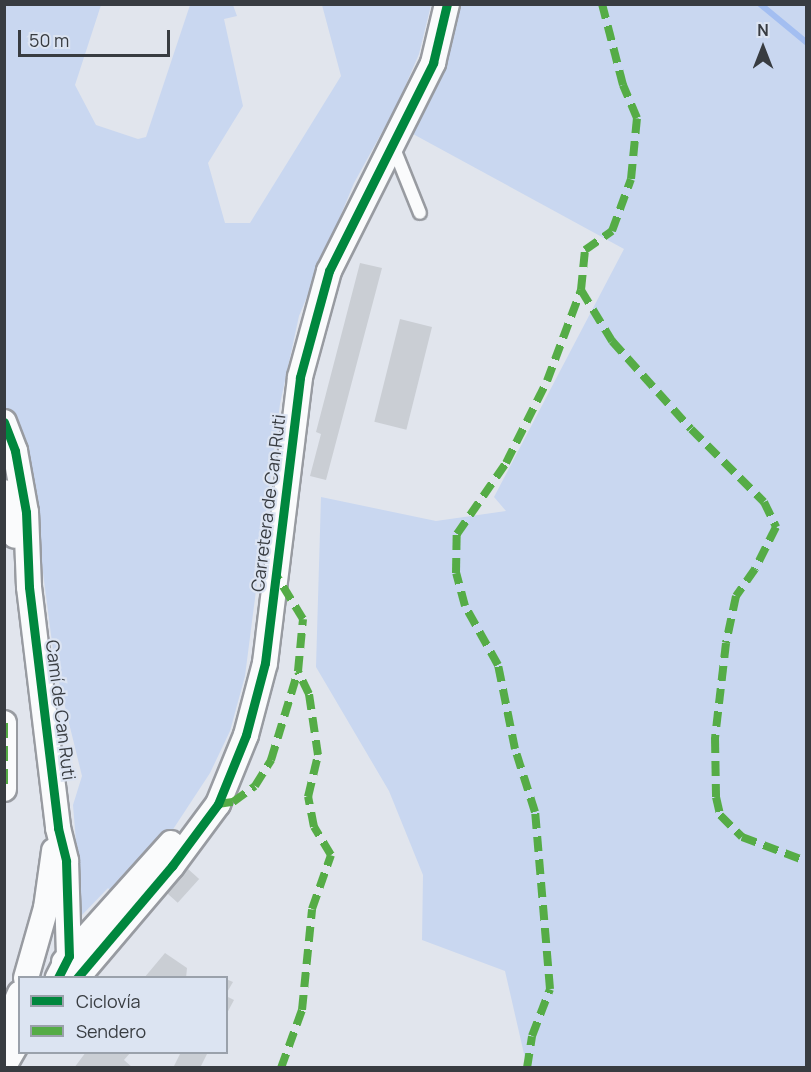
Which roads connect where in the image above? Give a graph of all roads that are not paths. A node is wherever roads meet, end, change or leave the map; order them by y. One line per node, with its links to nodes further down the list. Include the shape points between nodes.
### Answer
1 (447, 4): 2 (street, Carretera de Can Ruti, via 433,63)
2 (393, 144): 3 (lane); 12 (street, Carretera de Can Ruti, via 329,271 300,377 265,663 246,735 225,779)
3 (420, 213)
4 (4, 422): 6 (street, Camí de Can Ruti)
5 (4, 445): 6 (street, Camí de Can Ruti)
6 (18, 467): 8 (street, Camí de Can Ruti, via 28,534)
7 (4, 492): 8 (street, Camí de Can Ruti)
8 (29, 587): 11 (street, Camí de Can Ruti)
9 (4, 723): 10 (street)
10 (4, 789)
11 (58, 828): 12 (street, Camí de Can Ruti, via 66,861); 13 (street, Camí de Can Ruti, via 46,908)
12 (73, 967): 14 (street, Carretera de Can Ruti); 15 (street, Carretera de Can Ruti)
13 (27, 976)
14 (56, 976)
15 (61, 976)
16 (18, 998): 18 (street)
17 (18, 1022): 19 (street)
18 (4, 1030)
19 (4, 1039)
20 (18, 1042): 22 (street)
21 (22, 1054): 23 (street)
22 (4, 1066)
23 (12, 1068)

